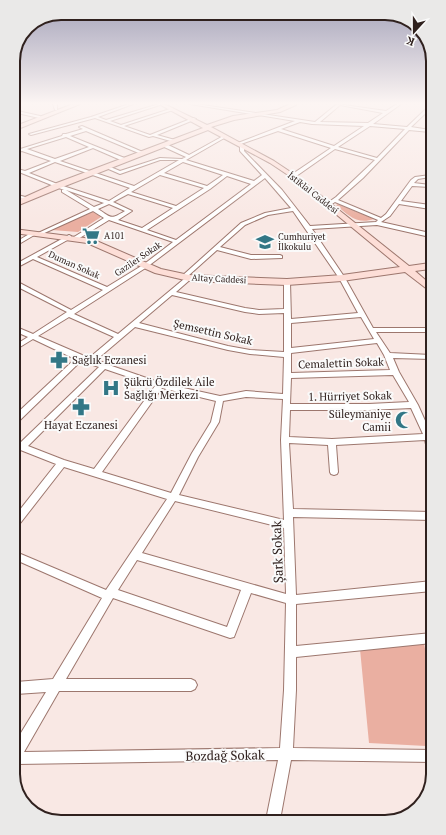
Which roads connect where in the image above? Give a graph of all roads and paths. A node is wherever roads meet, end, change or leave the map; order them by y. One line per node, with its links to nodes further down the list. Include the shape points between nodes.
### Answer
1 (40, 143): 15 (street)
2 (83, 143): 12 (street)
3 (118, 143): 16 (street)
4 (169, 143): 11 (main road)
5 (212, 143): 17 (street)
6 (235, 143): 13 (main road, İstiklal Caddesi)
7 (253, 143): 13 (street)
8 (319, 143): 14 (street)
9 (342, 143): 14 (street)
10 (394, 143): 22 (street)
11 (164, 145): 16 (main road); 17 (street)
12 (92, 147): 21 (street); 23 (street)
13 (243, 148): 18 (main road, İstiklal Caddesi); 20 (street)
14 (335, 148): 22 (street); 31 (street)
15 (21, 149): 23 (street)
16 (143, 153): 21 (main road)
17 (188, 156): 19 (street)
18 (261, 156): 20 (street); 31 (main road, İstiklal Caddesi)
19 (183, 159): 24 (street, via 160,159 120,173); 28 (street); 29 (street)
20 (250, 159): 30 (street)
21 (125, 160): 24 (main road)
22 (378, 160): 44 (street)
23 (55, 161): 26 (street); 27 (street)
24 (106, 167): 27 (main road)
25 (20, 170): 26 (street)
26 (26, 172): 35 (street)
27 (88, 173): 35 (main road); 37 (street)
28 (159, 173): 37 (street); 38 (street)
29 (227, 174): 33 (street); 38 (street)
30 (265, 175): 33 (street, Gaziler Sokak); 49 (street)
31 (293, 176): 44 (main road, İstiklal Caddesi)
32 (426, 177): 34 (street, via 417,178)
33 (254, 183): 60 (street, Gaziler Sokak)
34 (411, 184): 36 (street); 45 (street)
35 (57, 186): 41 (main road); 43 (street); 47 (street)
36 (426, 186)
37 (134, 188): 39 (street)
38 (208, 188): 48 (street)
39 (127, 192): 43 (street); 48 (street)
40 (20, 196): 41 (street)
41 (27, 199): 42 (main road)
42 (20, 202)
43 (110, 202): 47 (street); 50 (street, via 129,211)
44 (331, 202): 51 (street); 52 (main road, İstiklal Caddesi)
45 (397, 202): 46 (street); 51 (street)
46 (426, 206)
47 (93, 208): 50 (street); 56 (street)
48 (177, 208): 54 (street)
49 (294, 208): 53 (street); 61 (street, via 267,214 243,224)
50 (111, 219): 54 (street); 58 (street)
51 (380, 221): 52 (street); 57 (street)
52 (353, 225): 53 (street); 67 (main road, İstiklal Caddesi)
53 (308, 228): 69 (street)
54 (143, 230): 60 (street)
55 (20, 232): 56 (main road, Altay Caddesi)
56 (36, 234): 58 (main road, Altay Caddesi); 59 (street)
57 (426, 234)
58 (73, 238): 62 (street); 65 (main road, Altay Caddesi, via 89,241)
59 (20, 241)
60 (178, 242): 65 (street, Gaziler Sokak)
61 (216, 248): 63 (street, via 251,257); 68 (street)
62 (33, 257): 64 (street); 73 (street, Duman Sokak)
63 (280, 257)
64 (20, 263)
65 (145, 266): 68 (main road, Altay Caddesi); 73 (street, Gaziler Sokak)
66 (426, 267): 67 (main road, Altay Caddesi)
67 (407, 269): 69 (main road, Altay Caddesi); 72 (main road, İstiklal Caddesi)
68 (186, 278): 70 (main road, Altay Caddesi); 74 (street)
69 (342, 278): 70 (main road, Altay Caddesi); 77 (street)
70 (287, 282): 76 (street, Şark Sokak)
71 (20, 285): 75 (street)
72 (426, 286)
73 (107, 290): 75 (street, Gaziler Sokak)
74 (170, 293): 76 (street, via 244,310); 78 (street)
75 (70, 313): 82 (street, Gaziler Sokak); 83 (street)
76 (287, 316): 77 (street); 86 (street, Şark Sokak)
77 (363, 316): 79 (street)
78 (133, 324): 83 (street); 86 (street, Şemsettin Sokak, via 228,348 250,352)
79 (371, 330): 80 (street); 84 (street)
80 (426, 330)
81 (20, 331): 82 (street)
82 (32, 336): 85 (street, Gaziler Sokak); 89 (street)
83 (118, 336): 90 (street)
84 (378, 341): 86 (street, Şemsettin Sokak); 87 (street)
85 (20, 344)
86 (288, 353): 93 (street, Şark Sokak)
87 (388, 355): 88 (street); 92 (street)
88 (426, 357)
89 (80, 358): 90 (street); 98 (street)
90 (90, 361): 91 (street)
91 (105, 365): 94 (street); 103 (street)
92 (395, 372): 93 (street, Cemalettin Sokak); 97 (street)
93 (288, 376): 96 (street, Şark Sokak)
94 (160, 385): 95 (street); 107 (street)
95 (220, 399): 96 (street, 1. Hürriyet Sokak, via 246,394); 108 (street, via 215,422)
96 (287, 402): 97 (street, 1. Hürriyet Sokak, via 369,407); 101 (street, Şark Sokak)
97 (414, 405): 99 (street)
98 (20, 415)
99 (426, 431)
100 (426, 437): 102 (street)
101 (285, 440): 102 (street); 109 (street, Şark Sokak)
102 (332, 442): 106 (street)
103 (20, 443)
104 (20, 446): 105 (street)
105 (62, 463): 107 (street); 111 (street)
106 (334, 472)
107 (96, 473): 108 (street)
108 (173, 497): 112 (street); 113 (street)
109 (288, 513): 110 (street); 112 (street, Şark Sokak)
110 (426, 516)
111 (20, 517)
112 (289, 525): 118 (street, Şark Sokak)
113 (135, 555): 115 (street); 117 (street)
114 (20, 558): 117 (street)
115 (248, 587): 117 (street, via 230,633); 118 (street)
116 (426, 587): 118 (street)
117 (109, 594): 121 (street)
118 (291, 600): 120 (street, Şark Sokak)
119 (426, 639): 120 (street)
120 (290, 652): 125 (street, Şark Sokak)
121 (55, 685): 122 (street); 123 (street); 124 (street)
122 (191, 685)
123 (20, 688)
124 (20, 745)
125 (286, 754): 126 (street, Bozdağ Sokak); 127 (street, Bozdağ Sokak); 128 (street, Şark Sokak)
126 (426, 756)
127 (20, 758)
128 (274, 815)

